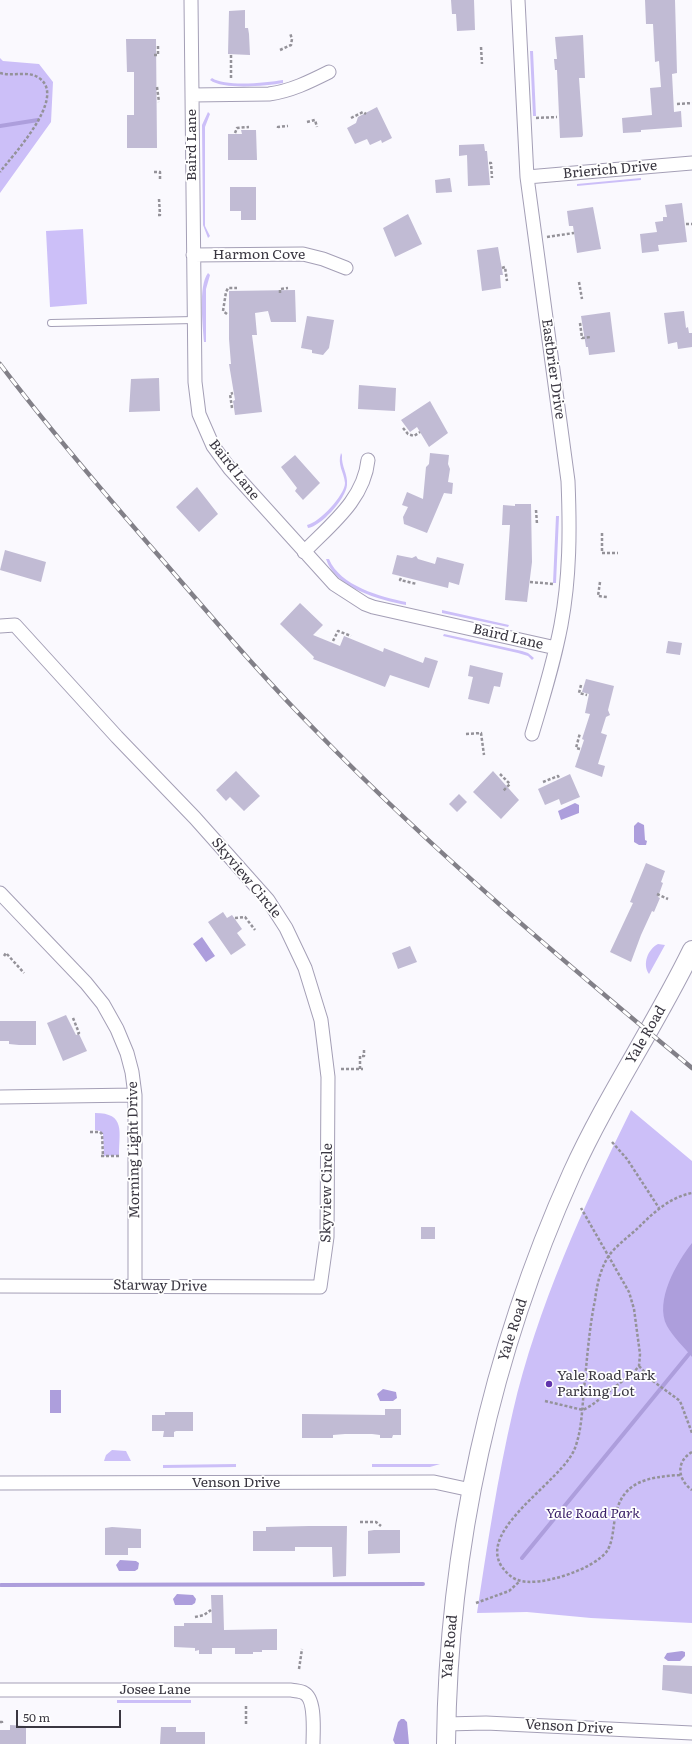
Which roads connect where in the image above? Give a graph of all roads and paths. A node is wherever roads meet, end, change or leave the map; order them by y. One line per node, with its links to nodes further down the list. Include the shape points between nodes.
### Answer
1 (191, 0): 14 (street, Baird Lane)
2 (518, 0): 32 (street, Eastbrier Drive)
3 (290, 33): 6 (path, via 291,45)
4 (158, 45): 7 (path, via 158,54)
5 (481, 47): 9 (path)
6 (280, 50)
7 (154, 55)
8 (231, 55): 12 (path)
9 (482, 64)
10 (329, 72): 14 (street, via 281,92)
11 (0, 73): 30 (path, via 40,78 44,83 47,98 38,125)
12 (232, 80)
13 (157, 87): 15 (path)
14 (192, 95): 41 (street, Baird Lane)
15 (159, 102)
16 (677, 104): 17 (path)
17 (692, 104)
18 (366, 114): 20 (path, via 363,112)
19 (557, 117): 21 (path)
20 (350, 118)
21 (533, 118)
22 (307, 122): 25 (path, via 315,120)
23 (288, 126): 26 (path)
24 (249, 127): 27 (path, via 237,128)
25 (317, 127)
26 (278, 128)
27 (235, 133)
28 (489, 163): 33 (path, via 492,163)
29 (692, 163): 32 (street, Brierich Drive)
30 (0, 172)
31 (154, 172): 34 (path, via 160,172)
32 (527, 177): 74 (street, Eastbrier Drive, via 568,481 569,558)
33 (492, 178)
34 (160, 179)
35 (159, 199): 36 (path)
36 (158, 215)
37 (686, 224): 38 (path)
38 (692, 224)
39 (574, 233): 40 (path)
40 (544, 237)
41 (193, 256): 42 (street, Harmon Cove, via 303,254); 51 (street, Baird Lane)
42 (346, 268)
43 (502, 268): 44 (path, via 505,267)
44 (507, 281)
45 (579, 282): 49 (path)
46 (237, 288): 50 (path, via 228,288 226,292 223,311)
47 (288, 288): 48 (path, via 280,289)
48 (280, 293)
49 (582, 299)
50 (227, 314)
51 (194, 320): 52 (lane); 63 (street, Baird Lane, via 197,404 210,441 230,469)
52 (51, 323)
53 (580, 323): 54 (path, via 582,338)
54 (591, 337)
55 (233, 393): 56 (path, via 230,394)
56 (232, 408)
57 (403, 428): 58 (path, via 414,436)
58 (420, 432)
59 (368, 460): 63 (street, via 364,481 352,501)
60 (536, 510): 61 (path)
61 (537, 524)
62 (602, 533): 64 (path, via 602,553)
63 (304, 552): 74 (street, Baird Lane, via 334,584 365,604)
64 (618, 553)
65 (401, 578): 68 (path, via 400,580)
66 (530, 582): 69 (path)
67 (600, 582): 70 (path, via 598,596)
68 (417, 584)
69 (556, 584)
70 (607, 597)
71 (0, 626): 109 (street, Skyview Circle, via 15,625 195,818 268,900 293,942 305,968 321,1020 327,1063 327,1237)
72 (351, 636): 73 (path, via 338,631)
73 (333, 641)
74 (556, 648): 79 (street, Eastbrier Drive)
75 (581, 685): 76 (path, via 579,693)
76 (587, 695)
77 (580, 733): 80 (path, via 576,748)
78 (466, 734): 81 (path, via 481,733)
79 (532, 734)
80 (580, 749)
81 (484, 756)
82 (500, 774): 85 (path, via 510,784)
83 (559, 778): 84 (path, via 558,776)
84 (543, 782)
85 (503, 791)
86 (0, 893): 98 (street, Morning Light Drive, via 103,1004 117,1029 126,1053)
87 (657, 894): 88 (path)
88 (668, 899)
89 (235, 918): 90 (path, via 245,917)
90 (255, 930)
91 (692, 950): 117 (main road, Yale Road, via 598,1119 548,1228 513,1327 488,1413)
92 (4, 956): 93 (path, via 6,953)
93 (24, 973)
94 (73, 1018): 95 (path, via 79,1033)
95 (77, 1034)
96 (364, 1048): 97 (path, via 364,1056 360,1056 361,1069)
97 (341, 1069)
98 (136, 1095): 99 (street); 108 (street, Morning Light Drive)
99 (0, 1097)
100 (90, 1132): 102 (path, via 101,1133 102,1156)
101 (612, 1142): 105 (path, via 627,1159)
102 (121, 1156)
103 (692, 1193): 105 (path, via 678,1197)
104 (581, 1208): 106 (path)
105 (659, 1208): 106 (path)
106 (609, 1256): 110 (path, via 629,1292 634,1309 640,1354); 112 (path, via 602,1268 594,1302)
107 (0, 1286): 108 (street, Starway Drive)
108 (135, 1286): 109 (street, Starway Drive)
109 (320, 1287)
110 (639, 1366): 112 (path, via 623,1382); 113 (path, via 653,1381 680,1401)
111 (545, 1401): 112 (path)
112 (583, 1410): 121 (path, via 574,1452 515,1516 499,1539 499,1562 508,1574)
113 (692, 1433)
114 (692, 1452): 115 (path, via 683,1464)
115 (680, 1475): 118 (path, via 683,1483); 121 (path, via 650,1478 636,1483 626,1491 618,1505 613,1536 607,1551 593,1564 548,1580)
116 (0, 1483): 117 (street, Venson Drive, via 434,1482)
117 (471, 1490): 130 (main road, Yale Road, via 459,1554 450,1636)
118 (692, 1490)
119 (360, 1522): 120 (path, via 376,1522)
120 (381, 1526)
121 (520, 1581): 122 (path, via 509,1591)
122 (476, 1603)
123 (210, 1610): 124 (path)
124 (195, 1617)
125 (302, 1649): 126 (path)
126 (299, 1669)
127 (0, 1690): 132 (street, Josee Lane, via 304,1692 312,1704)
128 (246, 1704): 129 (path)
129 (246, 1724)
130 (446, 1724): 131 (street, Venson Drive); 133 (main road, Yale Road)
131 (692, 1733)
132 (313, 1744)
133 (446, 1744)

